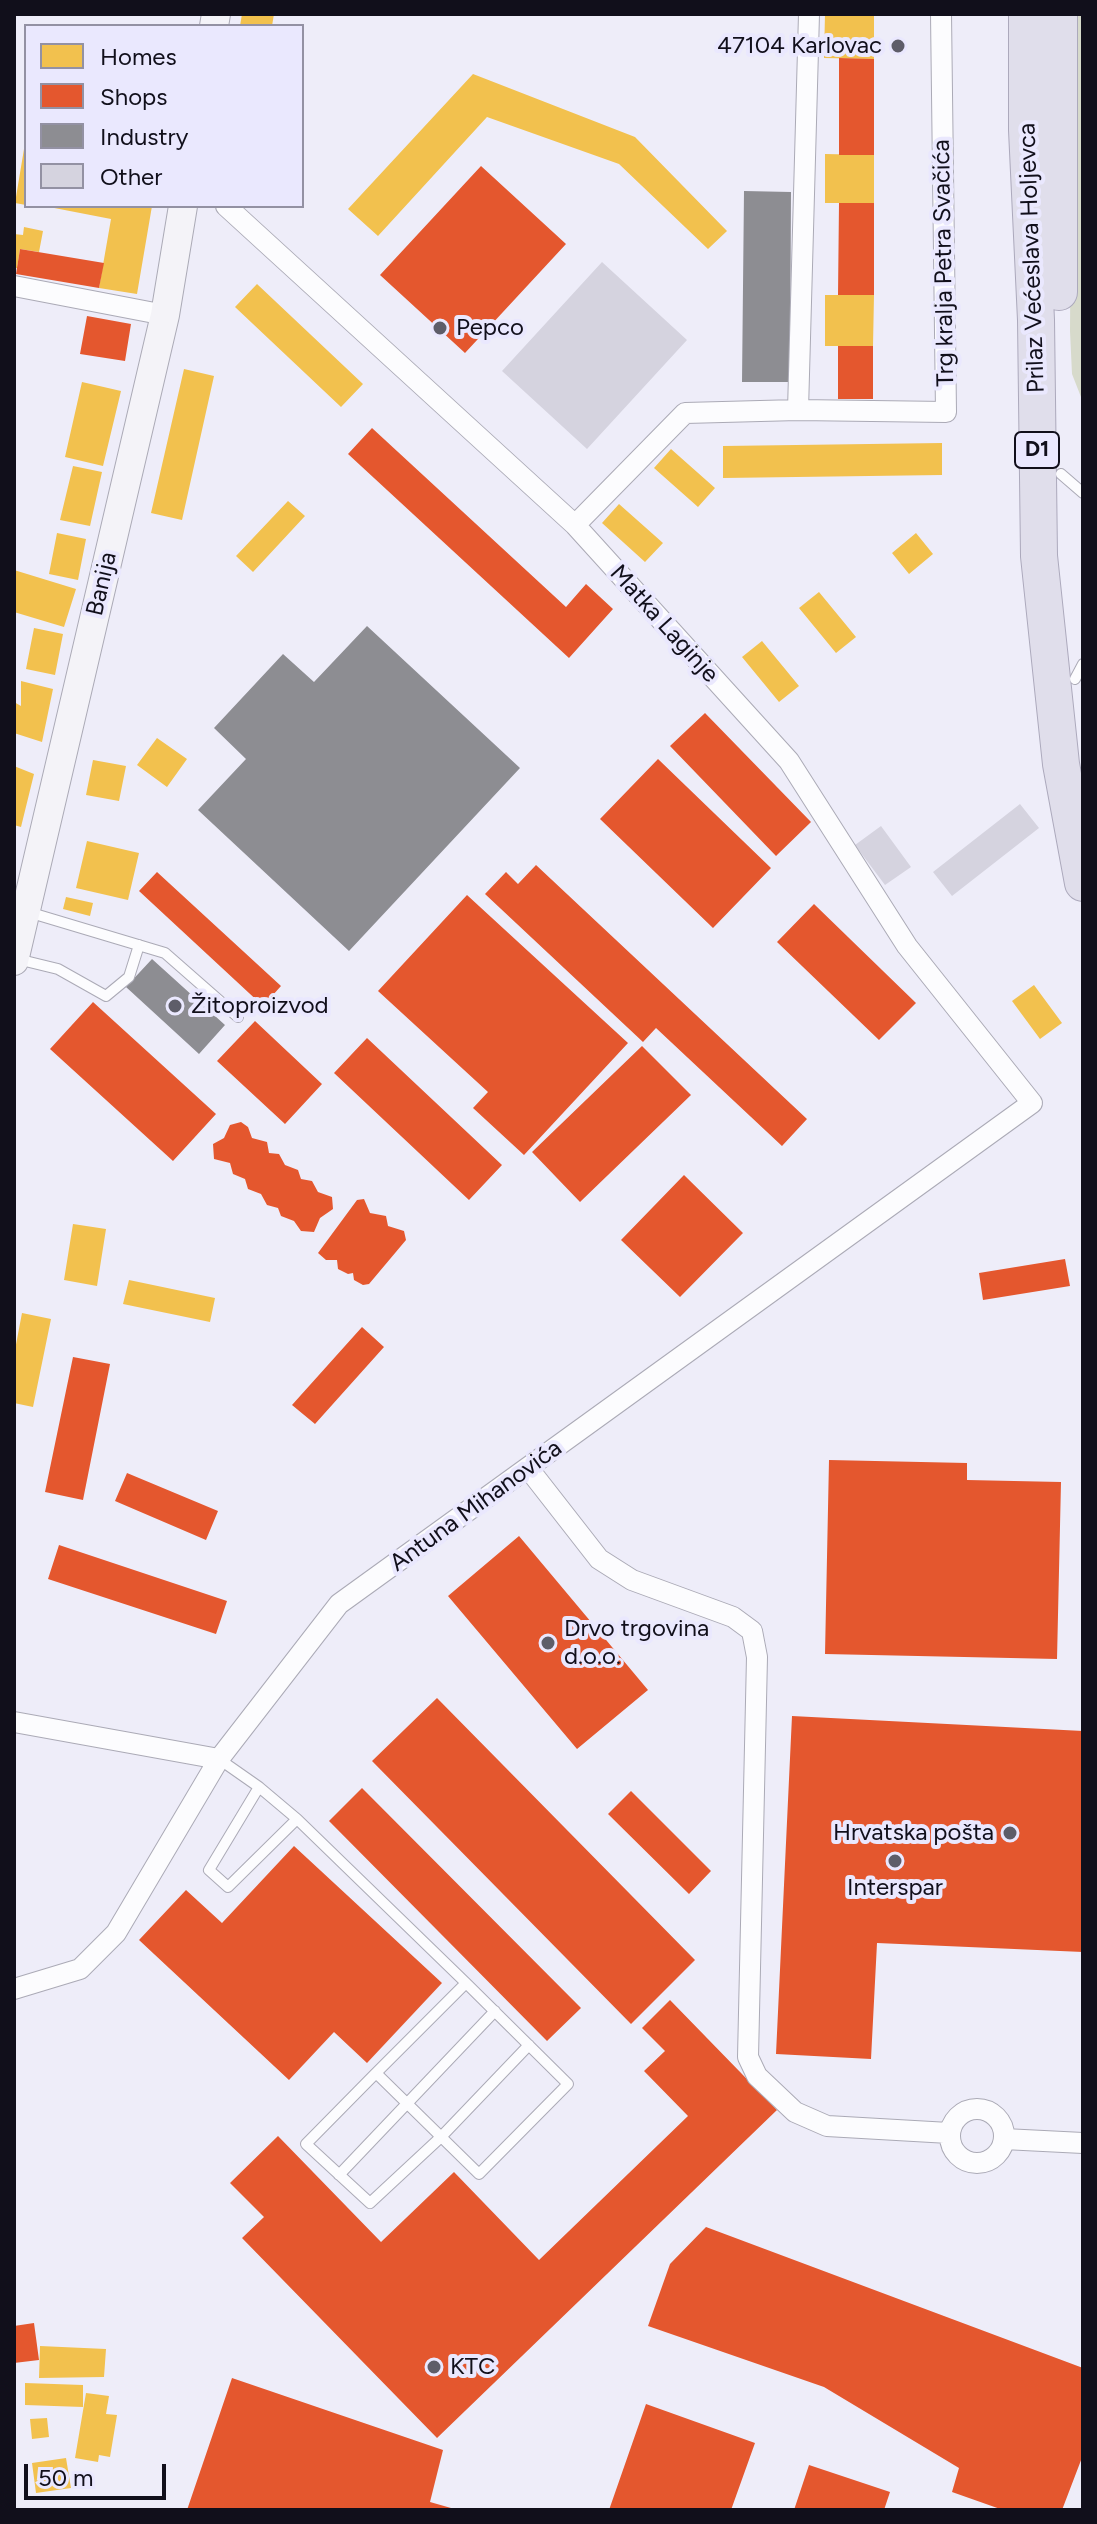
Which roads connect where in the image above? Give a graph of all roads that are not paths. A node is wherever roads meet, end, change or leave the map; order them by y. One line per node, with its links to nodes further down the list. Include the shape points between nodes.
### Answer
1 (809, 14): 9 (street)
2 (941, 14): 9 (street, Trg kralja Petra Svačića, via 946,412)
3 (1027, 14): 14 (highway, Prilaz Većeslava Holjevca / D1, via 1039,556 1061,764)
4 (1059, 14): 10 (highway, Prilaz Većeslava Holjevca / D1)
5 (183, 208): 8 (main road, Banija)
6 (228, 208): 11 (street, Matka Laginje)
7 (14, 286): 8 (street)
8 (165, 315): 15 (main road, Banija)
9 (798, 410): 11 (street, Trg kralja Petra Svačića, via 685,413)
10 (1072, 484): 12 (highway, Prilaz Većeslava Holjevca / D1, via 1063,557)
11 (575, 525): 19 (street, Matka Laginje, via 789,761 907,946)
12 (1079, 672): 13 (highway, Prilaz Većeslava Holjevca / D1)
13 (1083, 738)
14 (1083, 883)
15 (26, 911): 16 (lane); 17 (main road, Banija)
16 (139, 945): 17 (lane, via 129,977 106,996 58,969); 18 (lane, via 165,953)
17 (14, 960)
18 (238, 1017)
19 (1032, 1103): 20 (street, Antuna Mihanovića)
20 (528, 1468): 22 (street, Antuna Mihanovića, via 339,1604); 31 (street, via 599,1559 632,1580 733,1617 752,1631 757,1657 748,2057 757,2076 795,2112 827,2126)
21 (14, 1722): 22 (street)
22 (219, 1759): 23 (lane); 26 (street, Antuna Mihanovića, via 116,1933 80,1969)
23 (259, 1787): 24 (lane); 24 (lane, via 209,1870 228,1887)
24 (297, 1819): 25 (lane)
25 (466, 1983): 27 (lane); 29 (lane)
26 (14, 1989)
27 (495, 2011): 28 (lane); 30 (lane)
28 (529, 2045): 32 (lane); 32 (lane, via 568,2084 479,2174)
29 (376, 2073): 30 (lane); 35 (lane, via 306,2144)
30 (408, 2104): 32 (lane); 35 (lane)
31 (949, 2133): 33 (street, via 954,2151 976,2164 992,2159); 33 (street, via 956,2118 978,2108 995,2115)
32 (441, 2137): 35 (lane, via 370,2203)
33 (1004, 2139): 34 (street)
34 (1083, 2143)
35 (339, 2175)

